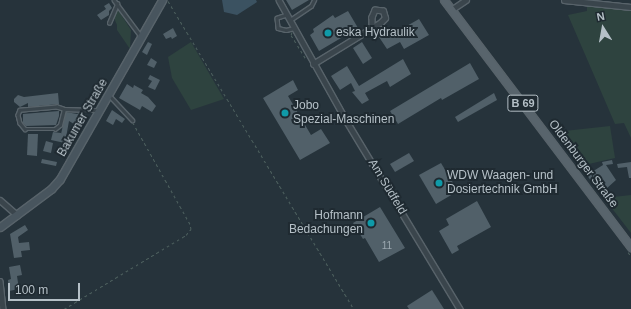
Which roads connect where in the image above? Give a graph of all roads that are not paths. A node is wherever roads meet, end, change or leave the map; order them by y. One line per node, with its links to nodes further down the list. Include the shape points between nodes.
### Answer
1 (114, 0): 8 (lane)
2 (162, 0): 16 (street, Bakumer Straße)
3 (279, 0): 11 (street, Am Südfeld)
4 (314, 0): 12 (lane, via 311,6)
5 (444, 0): 10 (main road, Oldenburger Straße / B 69)
6 (466, 0): 10 (street)
7 (564, 0): 9 (street)
8 (117, 4): 13 (lane); 16 (lane, via 136,32)
9 (631, 7)
10 (452, 10): 25 (main road, Oldenburger Straße / B 69)
11 (288, 15): 12 (street, Am Südfeld); 15 (lane, via 277,18 278,28)
12 (290, 20): 15 (street, Am Südfeld)
13 (109, 23)
14 (372, 27): 17 (street)
15 (294, 28): 17 (street, Am Südfeld)
16 (142, 36): 18 (street, Bakumer Straße)
17 (313, 64): 28 (street, Am Südfeld)
18 (109, 95): 20 (street, Bakumer Straße); 21 (lane)
19 (63, 109): 19 (lane, via 58,107 20,110 18,115 25,129 55,128 60,125); 20 (lane)
20 (100, 110): 23 (street, Bakumer Straße, via 60,179)
21 (132, 120)
22 (0, 200): 23 (street)
23 (17, 215): 24 (street, Bakumer Straße)
24 (0, 227)
25 (631, 247)
26 (0, 281): 27 (street)
27 (3, 309)
28 (460, 309)

